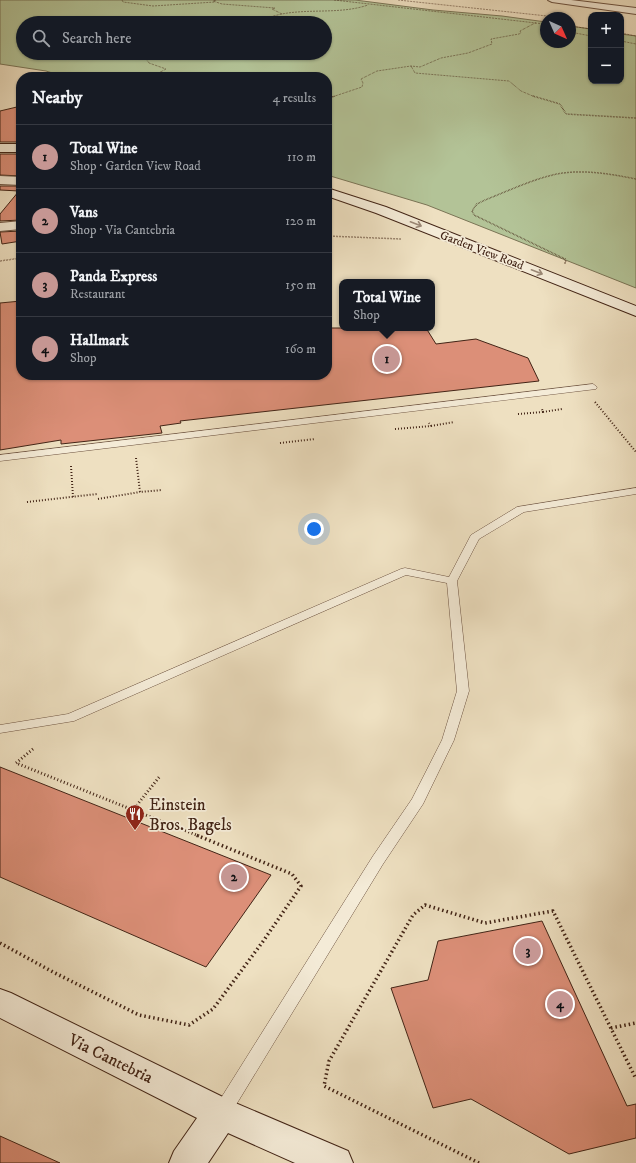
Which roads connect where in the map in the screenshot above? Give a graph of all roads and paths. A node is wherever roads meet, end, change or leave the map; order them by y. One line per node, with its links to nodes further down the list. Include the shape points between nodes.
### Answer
1 (122, 0): 5 (path, via 153,6)
2 (334, 0): 6 (path)
3 (398, 0): 9 (path)
4 (552, 0): 7 (main road)
5 (215, 1): 8 (path, via 275,8 272,9)
6 (368, 5): 8 (path, via 356,9 309,10); 11 (path, via 490,16)
7 (636, 11)
8 (283, 14): 10 (path)
9 (540, 15)
10 (273, 16)
11 (536, 23): 12 (path); 22 (path, via 513,36 491,39 492,44 468,53 441,58 420,67)
12 (540, 24)
13 (576, 27): 14 (path)
14 (588, 29)
15 (576, 33): 17 (path)
16 (624, 34): 18 (path)
17 (588, 35)
18 (636, 36)
19 (624, 42): 20 (path)
20 (636, 44)
21 (147, 60): 23 (path, via 166,69)
22 (411, 66): 24 (path, via 368,74 361,79 362,87 358,90); 25 (path, via 415,74 509,81 535,99 560,104 566,114)
23 (160, 72)
24 (332, 98)
25 (636, 118)
26 (0, 148): 27 (main road)
27 (16, 148)
28 (0, 155): 29 (main road)
29 (16, 155)
30 (16, 171): 32 (main road)
31 (636, 179): 42 (path, via 597,173 565,173 520,186 485,200 473,208 474,215 565,259 566,263)
32 (3, 180): 33 (main road)
33 (16, 181)
34 (332, 185): 42 (main road, Garden View Road, via 412,211)
35 (332, 194): 38 (main road, Garden View Road, one-way to 38)
36 (16, 225): 37 (main road)
37 (0, 227)
38 (445, 235): 39 (path, via 433,240); 44 (main road, Garden View Road, one-way to 44)
39 (332, 236)
40 (16, 259): 41 (path)
41 (0, 261)
42 (546, 264): 43 (main road, Garden View Road)
43 (636, 298)
44 (636, 310)
45 (593, 388): 51 (lane)
46 (562, 409): 47 (path)
47 (543, 412)
48 (454, 422): 49 (path)
49 (431, 426)
50 (315, 439): 52 (path)
51 (134, 442): 53 (lane); 57 (path)
52 (277, 443)
53 (70, 450): 54 (lane); 59 (path)
54 (0, 458)
55 (162, 490): 57 (path)
56 (636, 491): 62 (lane, via 521,509 475,537)
57 (140, 492): 60 (path)
58 (97, 494): 59 (path)
59 (72, 496): 61 (path)
60 (98, 499)
61 (27, 502)
62 (452, 582): 63 (lane, via 405,570 70,718); 72 (lane, via 463,691 448,740 418,801 378,860)
63 (0, 729)
64 (33, 748): 66 (path, via 16,763)
65 (160, 776): 66 (path)
66 (133, 810): 67 (path, via 292,874 301,886 213,1009 189,1025 139,1015)
67 (0, 943)
68 (0, 1003): 72 (main road, Via Cantebria)
69 (636, 1023): 70 (path)
70 (611, 1028): 71 (path); 75 (path, via 553,911 486,923 425,905 413,915 329,1061 324,1086)
71 (636, 1079)
72 (221, 1112): 73 (main road); 74 (main road, Via Cantebria)
73 (188, 1163)
74 (335, 1163)
75 (479, 1163)

